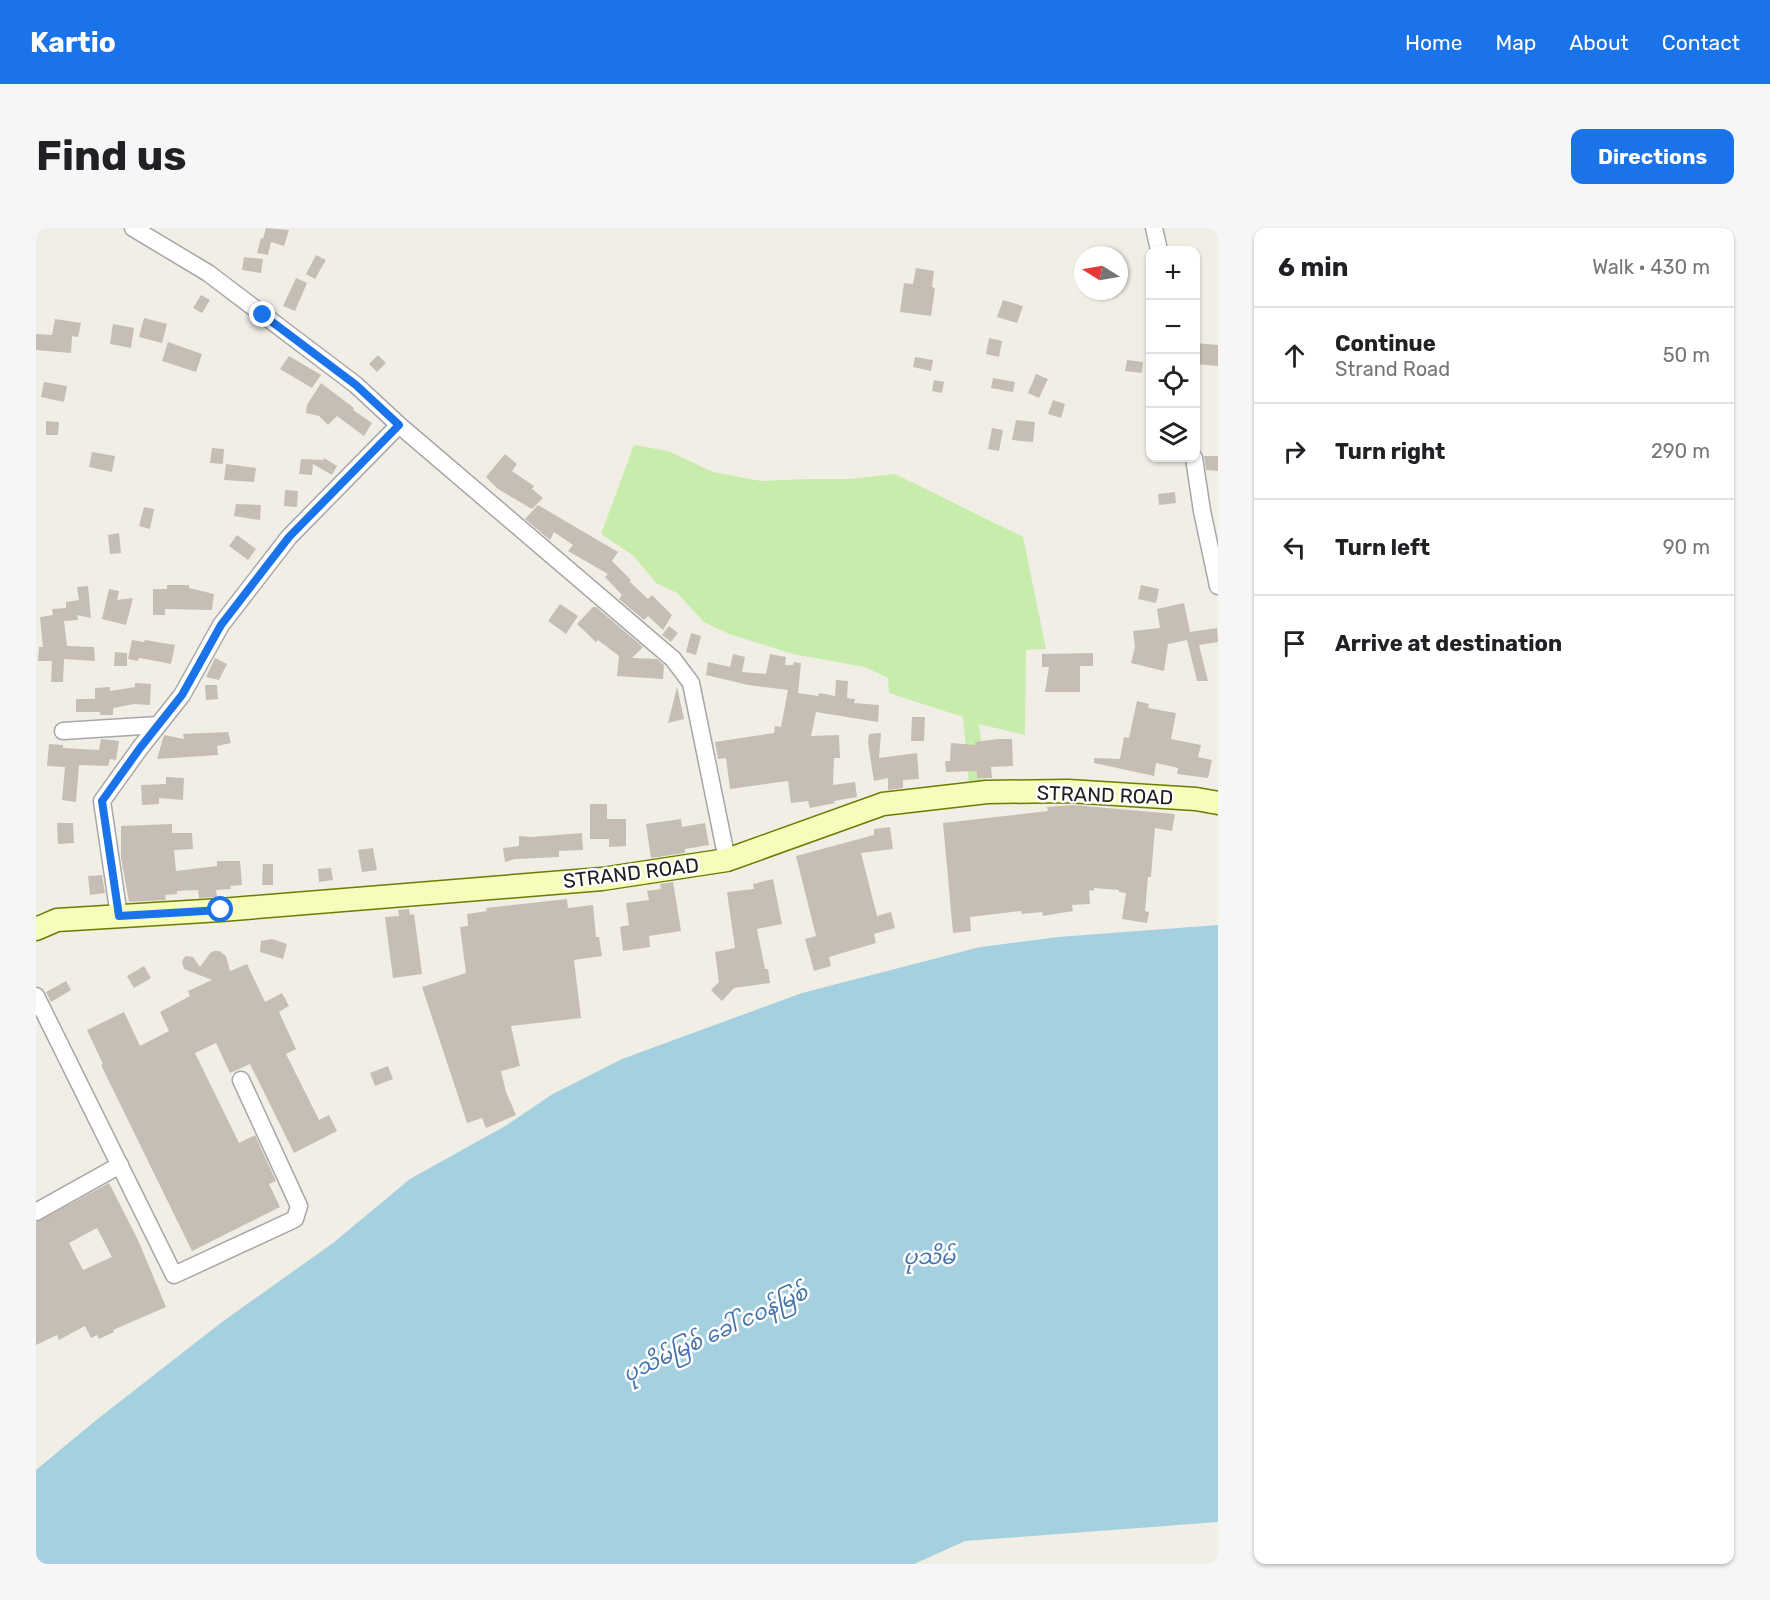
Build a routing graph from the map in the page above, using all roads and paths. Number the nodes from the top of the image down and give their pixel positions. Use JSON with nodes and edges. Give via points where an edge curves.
{"nodes":[{"id":1,"x":133,"y":228,"type":"edge"},
{"id":2,"x":1154,"y":228,"type":"edge"},
{"id":3,"x":1158,"y":246,"type":"edge"},
{"id":4,"x":399,"y":425,"type":"junction"},
{"id":5,"x":1195,"y":462,"type":"edge"},
{"id":6,"x":1218,"y":586,"type":"edge"},
{"id":7,"x":158,"y":725,"type":"junction"},
{"id":8,"x":63,"y":731,"type":"dead end"},
{"id":9,"x":1218,"y":803,"type":"edge"},
{"id":10,"x":727,"y":860,"type":"junction"},
{"id":11,"x":119,"y":916,"type":"junction"},
{"id":12,"x":36,"y":929,"type":"edge"},
{"id":13,"x":36,"y":996,"type":"edge"},
{"id":14,"x":241,"y":1080,"type":"dead end"},
{"id":15,"x":120,"y":1165,"type":"junction"},
{"id":16,"x":36,"y":1212,"type":"edge"}],
"edges":[{"from":1,"to":4,"type":"street","via":[[208,273],[356,385]]},
{"from":2,"to":3,"type":"street"},
{"from":4,"to":7,"type":"street","via":[[289,537],[221,625],[182,695]]},
{"from":4,"to":10,"type":"street","via":[[664,651],[685,675],[691,683]]},
{"from":5,"to":6,"type":"street"},
{"from":7,"to":8,"type":"street"},
{"from":7,"to":11,"type":"street","via":[[102,801]]},
{"from":9,"to":10,"type":"main road","name":"STRAND ROAD","via":[[1068,791],[987,792],[883,804]]},
{"from":10,"to":11,"type":"main road","name":"STRAND ROAD","via":[[602,879]]},
{"from":11,"to":12,"type":"main road","name":"STRAND ROAD","via":[[57,920]]},
{"from":13,"to":15,"type":"street"},
{"from":14,"to":15,"type":"street","via":[[299,1206],[295,1219],[174,1275]]},
{"from":15,"to":16,"type":"street"}]}
